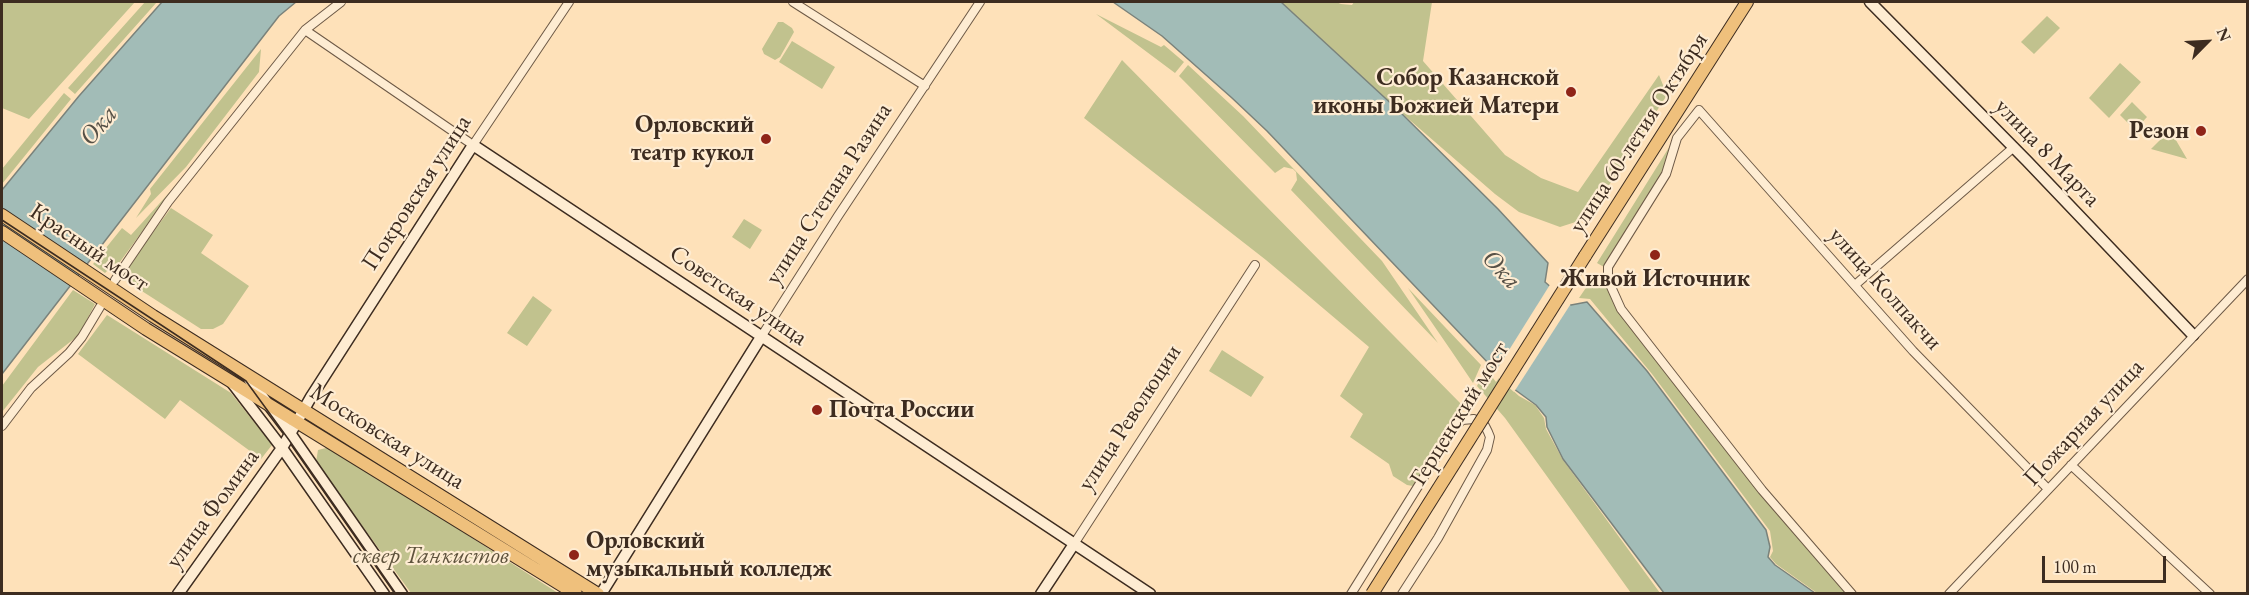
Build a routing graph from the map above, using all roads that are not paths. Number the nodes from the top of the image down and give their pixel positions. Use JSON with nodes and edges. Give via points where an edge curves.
{"nodes":[{"id":1,"x":341,"y":2,"type":"edge"},
{"id":2,"x":569,"y":2,"type":"edge"},
{"id":3,"x":793,"y":2,"type":"edge"},
{"id":4,"x":980,"y":2,"type":"edge"},
{"id":5,"x":1747,"y":2,"type":"edge"},
{"id":6,"x":1870,"y":2,"type":"edge"},
{"id":7,"x":305,"y":30,"type":"junction"},
{"id":8,"x":925,"y":86,"type":"junction"},
{"id":9,"x":473,"y":144,"type":"junction"},
{"id":10,"x":2014,"y":147,"type":"junction"},
{"id":11,"x":2,"y":215,"type":"edge"},
{"id":12,"x":2,"y":232,"type":"edge"},
{"id":13,"x":1585,"y":256,"type":"joint"},
{"id":14,"x":1255,"y":265,"type":"dead end"},
{"id":15,"x":2247,"y":279,"type":"edge"},
{"id":16,"x":115,"y":280,"type":"dead end"},
{"id":17,"x":1855,"y":285,"type":"junction"},
{"id":18,"x":100,"y":307,"type":"dead end"},
{"id":19,"x":153,"y":316,"type":"joint"},
{"id":20,"x":146,"y":328,"type":"joint"},
{"id":21,"x":2193,"y":335,"type":"junction"},
{"id":22,"x":761,"y":337,"type":"junction"},
{"id":23,"x":244,"y":372,"type":"junction"},
{"id":24,"x":232,"y":382,"type":"junction"},
{"id":25,"x":269,"y":404,"type":"junction"},
{"id":26,"x":304,"y":409,"type":"junction"},
{"id":27,"x":297,"y":421,"type":"junction"},
{"id":28,"x":2,"y":426,"type":"edge"},
{"id":29,"x":290,"y":433,"type":"junction"},
{"id":30,"x":282,"y":448,"type":"junction"},
{"id":31,"x":2071,"y":465,"type":"junction"},
{"id":32,"x":2049,"y":489,"type":"junction"},
{"id":33,"x":1074,"y":544,"type":"junction"},
{"id":34,"x":178,"y":594,"type":"edge"},
{"id":35,"x":384,"y":594,"type":"edge"},
{"id":36,"x":402,"y":594,"type":"edge"},
{"id":37,"x":576,"y":594,"type":"edge"},
{"id":38,"x":600,"y":594,"type":"edge"},
{"id":39,"x":1041,"y":594,"type":"edge"},
{"id":40,"x":1150,"y":594,"type":"edge"},
{"id":41,"x":1352,"y":594,"type":"edge"},
{"id":42,"x":1372,"y":594,"type":"edge"},
{"id":43,"x":1402,"y":594,"type":"edge"},
{"id":44,"x":1852,"y":594,"type":"edge"},
{"id":45,"x":1949,"y":594,"type":"edge"},
{"id":46,"x":2210,"y":594,"type":"edge"}],
"edges":[{"from":1,"to":7,"type":"street"},
{"from":2,"to":9,"type":"street","name":"Покровская улица"},
{"from":3,"to":8,"type":"street"},
{"from":4,"to":8,"type":"street","name":"улица Степана Разина"},
{"from":5,"to":13,"type":"main road","name":"улица 60-летия Октября"},
{"from":6,"to":10,"type":"street","name":"улица 8 Марта"},
{"from":7,"to":9,"type":"street","name":"Советская улица"},
{"from":7,"to":16,"type":"street","via":[[168,202]]},
{"from":8,"to":22,"type":"street","name":"улица Степана Разина"},
{"from":9,"to":22,"type":"street","name":"Советская улица"},
{"from":9,"to":26,"type":"street","name":"Покровская улица"},
{"from":10,"to":17,"type":"street"},
{"from":10,"to":21,"type":"street","name":"улица 8 Марта"},
{"from":11,"to":19,"type":"main road","name":"Красный мост"},
{"from":12,"to":20,"type":"main road","name":"Красный мост"},
{"from":13,"to":42,"type":"main road","name":"Герценский мост","bridge":true},
{"from":14,"to":33,"type":"street","name":"улица Революции"},
{"from":15,"to":21,"type":"street","name":"Пожарная улица"},
{"from":17,"to":32,"type":"street","name":"улица Колпакчи","via":[[1913,351]]},
{"from":17,"to":44,"type":"street","name":"улица Колпакчи","via":[[1699,110],[1677,138],[1666,174],[1608,267],[1608,280],[1621,309],[1762,490]]},
{"from":18,"to":28,"type":"street","via":[[69,353],[31,388]]},
{"from":19,"to":23,"type":"main road","name":"Московская улица"},
{"from":20,"to":24,"type":"main road","name":"Московская улица"},
{"from":21,"to":31,"type":"street","name":"Пожарная улица"},
{"from":22,"to":33,"type":"street","name":"Советская улица"},
{"from":22,"to":38,"type":"street","name":"улица Степана Разина"},
{"from":23,"to":25,"type":"street"},
{"from":23,"to":26,"type":"main road","name":"Московская улица"},
{"from":24,"to":25,"type":"main road","name":"Московская улица"},
{"from":24,"to":30,"type":"street"},
{"from":25,"to":27,"type":"main road","name":"Московская улица"},
{"from":25,"to":29,"type":"street"},
{"from":26,"to":27,"type":"street","name":"Покровская улица"},
{"from":26,"to":38,"type":"main road","name":"Московская улица"},
{"from":27,"to":29,"type":"street","name":"Покровская улица"},
{"from":27,"to":37,"type":"main road","name":"Московская улица"},
{"from":29,"to":30,"type":"street","name":"улица Фомина"},
{"from":29,"to":36,"type":"street"},
{"from":30,"to":34,"type":"street","name":"улица Фомина"},
{"from":30,"to":35,"type":"street"},
{"from":31,"to":32,"type":"street","name":"Пожарная улица"},
{"from":31,"to":46,"type":"street"},
{"from":32,"to":45,"type":"street","name":"Пожарная улица"},
{"from":33,"to":39,"type":"street","name":"улица Революции"},
{"from":33,"to":40,"type":"street","name":"Советская улица"},
{"from":41,"to":43,"type":"street","via":[[1455,427],[1462,420],[1474,419],[1488,432],[1487,450]]}]}
